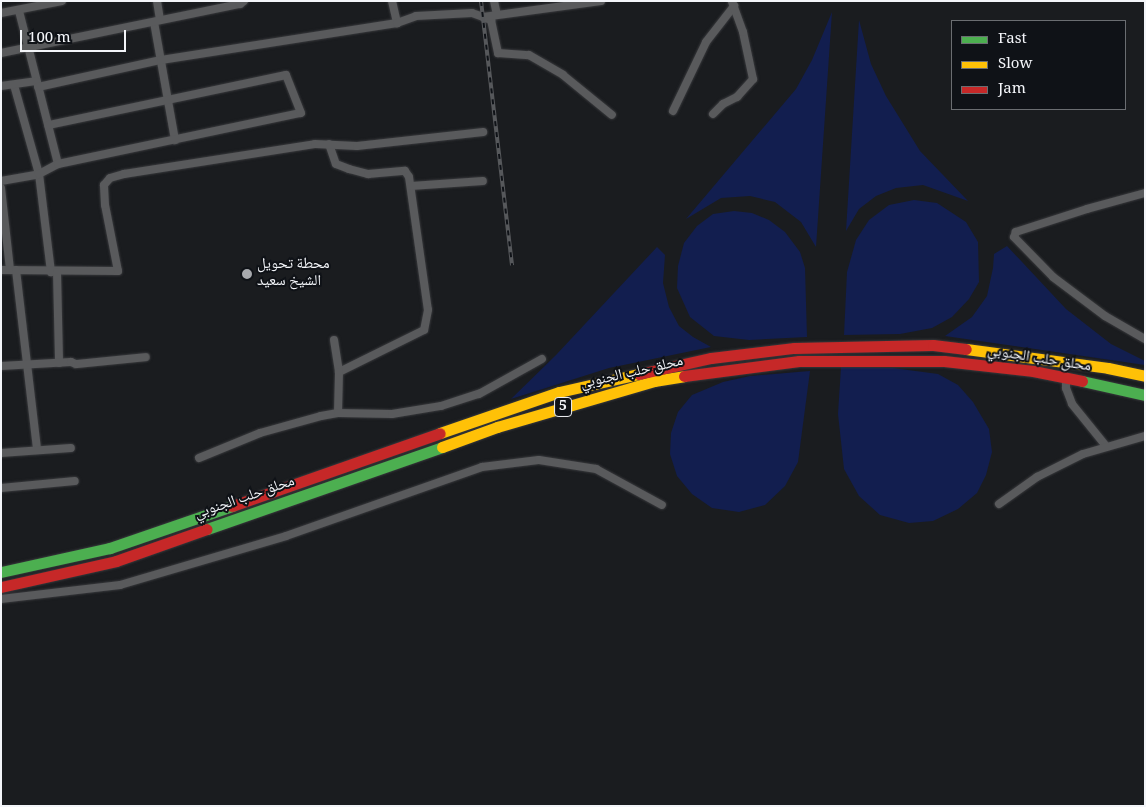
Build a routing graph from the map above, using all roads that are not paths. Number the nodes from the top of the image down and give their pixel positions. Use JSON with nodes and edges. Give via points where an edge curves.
{"nodes":[{"id":1,"x":62,"y":1,"type":"edge"},
{"id":2,"x":157,"y":1,"type":"edge"},
{"id":3,"x":244,"y":1,"type":"edge"},
{"id":4,"x":392,"y":1,"type":"edge"},
{"id":5,"x":494,"y":1,"type":"edge"},
{"id":6,"x":600,"y":1,"type":"edge"},
{"id":7,"x":733,"y":4,"type":"edge"},
{"id":8,"x":19,"y":11,"type":"junction"},
{"id":9,"x":1,"y":13,"type":"edge"},
{"id":10,"x":497,"y":15,"type":"junction"},
{"id":11,"x":483,"y":17,"type":"junction"},
{"id":12,"x":157,"y":21,"type":"junction"},
{"id":13,"x":397,"y":22,"type":"junction"},
{"id":14,"x":28,"y":47,"type":"junction"},
{"id":15,"x":1,"y":53,"type":"edge"},
{"id":16,"x":161,"y":60,"type":"junction"},
{"id":17,"x":37,"y":84,"type":"junction"},
{"id":18,"x":14,"y":85,"type":"junction"},
{"id":19,"x":1,"y":86,"type":"edge"},
{"id":20,"x":168,"y":101,"type":"junction"},
{"id":21,"x":673,"y":111,"type":"dead end"},
{"id":22,"x":713,"y":114,"type":"dead end"},
{"id":23,"x":612,"y":115,"type":"dead end"},
{"id":24,"x":48,"y":125,"type":"junction"},
{"id":25,"x":483,"y":132,"type":"dead end"},
{"id":26,"x":175,"y":140,"type":"junction"},
{"id":27,"x":329,"y":144,"type":"junction"},
{"id":28,"x":58,"y":164,"type":"junction"},
{"id":29,"x":39,"y":174,"type":"junction"},
{"id":30,"x":1,"y":181,"type":"edge"},
{"id":31,"x":483,"y":181,"type":"dead end"},
{"id":32,"x":411,"y":186,"type":"junction"},
{"id":33,"x":1,"y":188,"type":"edge"},
{"id":34,"x":1145,"y":194,"type":"edge"},
{"id":35,"x":1,"y":270,"type":"edge"},
{"id":36,"x":13,"y":270,"type":"junction"},
{"id":37,"x":54,"y":272,"type":"junction"},
{"id":38,"x":1145,"y":339,"type":"edge"},
{"id":39,"x":334,"y":340,"type":"dead end"},
{"id":40,"x":146,"y":357,"type":"dead end"},
{"id":41,"x":542,"y":359,"type":"dead end"},
{"id":42,"x":59,"y":363,"type":"junction"},
{"id":43,"x":27,"y":364,"type":"junction"},
{"id":44,"x":1,"y":366,"type":"edge"},
{"id":45,"x":339,"y":372,"type":"junction"},
{"id":46,"x":1145,"y":376,"type":"edge"},
{"id":47,"x":1066,"y":378,"type":"junction"},
{"id":48,"x":1145,"y":395,"type":"edge"},
{"id":49,"x":338,"y":413,"type":"junction"},
{"id":50,"x":1145,"y":436,"type":"edge"},
{"id":51,"x":1106,"y":446,"type":"junction"},
{"id":52,"x":71,"y":448,"type":"dead end"},
{"id":53,"x":37,"y":450,"type":"junction"},
{"id":54,"x":1,"y":453,"type":"edge"},
{"id":55,"x":200,"y":458,"type":"dead end"},
{"id":56,"x":74,"y":482,"type":"dead end"},
{"id":57,"x":1,"y":488,"type":"edge"},
{"id":58,"x":999,"y":504,"type":"dead end"},
{"id":59,"x":662,"y":505,"type":"dead end"},
{"id":60,"x":1,"y":572,"type":"edge"},
{"id":61,"x":1,"y":588,"type":"edge"},
{"id":62,"x":1,"y":599,"type":"edge"}],
"edges":[{"from":1,"to":8,"type":"street"},
{"from":2,"to":12,"type":"street"},
{"from":3,"to":12,"type":"street"},
{"from":4,"to":13,"type":"street"},
{"from":5,"to":10,"type":"street"},
{"from":6,"to":10,"type":"street"},
{"from":7,"to":21,"type":"street","via":[[706,42]]},
{"from":7,"to":22,"type":"street","via":[[753,79],[737,97]]},
{"from":8,"to":9,"type":"street"},
{"from":8,"to":14,"type":"street"},
{"from":10,"to":11,"type":"street"},
{"from":11,"to":13,"type":"street","via":[[472,13],[416,16]]},
{"from":11,"to":23,"type":"street","via":[[491,20],[498,53],[529,55],[563,75]]},
{"from":12,"to":14,"type":"street"},
{"from":12,"to":16,"type":"street"},
{"from":13,"to":16,"type":"street"},
{"from":14,"to":15,"type":"street"},
{"from":14,"to":17,"type":"street"},
{"from":16,"to":17,"type":"street"},
{"from":16,"to":20,"type":"street"},
{"from":17,"to":18,"type":"street"},
{"from":17,"to":24,"type":"street"},
{"from":18,"to":19,"type":"street"},
{"from":18,"to":29,"type":"street"},
{"from":20,"to":24,"type":"street"},
{"from":20,"to":26,"type":"street"},
{"from":20,"to":26,"type":"street","via":[[286,75],[301,113]]},
{"from":24,"to":28,"type":"street"},
{"from":25,"to":27,"type":"street","via":[[357,146]]},
{"from":26,"to":28,"type":"street"},
{"from":27,"to":32,"type":"street","via":[[336,164],[368,174],[405,171]]},
{"from":27,"to":37,"type":"street","via":[[110,178],[104,185],[104,206],[118,271]]},
{"from":28,"to":29,"type":"street"},
{"from":29,"to":30,"type":"street"},
{"from":29,"to":37,"type":"street"},
{"from":31,"to":32,"type":"street"},
{"from":32,"to":45,"type":"street","via":[[426,286],[428,310],[424,330]]},
{"from":33,"to":36,"type":"street"},
{"from":34,"to":38,"type":"street","via":[[1016,232],[1014,237],[1053,277],[1106,316]]},
{"from":35,"to":36,"type":"street"},
{"from":36,"to":37,"type":"street"},
{"from":36,"to":43,"type":"street"},
{"from":37,"to":42,"type":"street"},
{"from":39,"to":45,"type":"street"},
{"from":40,"to":42,"type":"street"},
{"from":41,"to":49,"type":"street","via":[[479,394],[441,406],[392,414]]},
{"from":42,"to":43,"type":"street"},
{"from":43,"to":44,"type":"street"},
{"from":43,"to":53,"type":"street"},
{"from":45,"to":49,"type":"street"},
{"from":46,"to":60,"type":"highway","name":"محلق حلب الجنوبي","number":"5","via":[[1108,368],[932,345],[794,348],[711,358],[559,392],[110,548]]},
{"from":47,"to":48,"type":"highway","name":"محلق حلب الجنوبي","number":"5"},
{"from":47,"to":51,"type":"street","via":[[1072,404]]},
{"from":47,"to":61,"type":"highway","name":"محلق حلب الجنوبي","number":"5","via":[[1034,371],[944,361],[864,360],[799,361],[654,381],[497,426],[116,561]]},
{"from":49,"to":55,"type":"street","via":[[260,433]]},
{"from":50,"to":51,"type":"street"},
{"from":51,"to":58,"type":"street","via":[[1037,477]]},
{"from":52,"to":53,"type":"street"},
{"from":53,"to":54,"type":"street"},
{"from":56,"to":57,"type":"street"},
{"from":59,"to":62,"type":"street","via":[[596,469],[539,460],[482,467],[286,536],[120,584]]}]}
